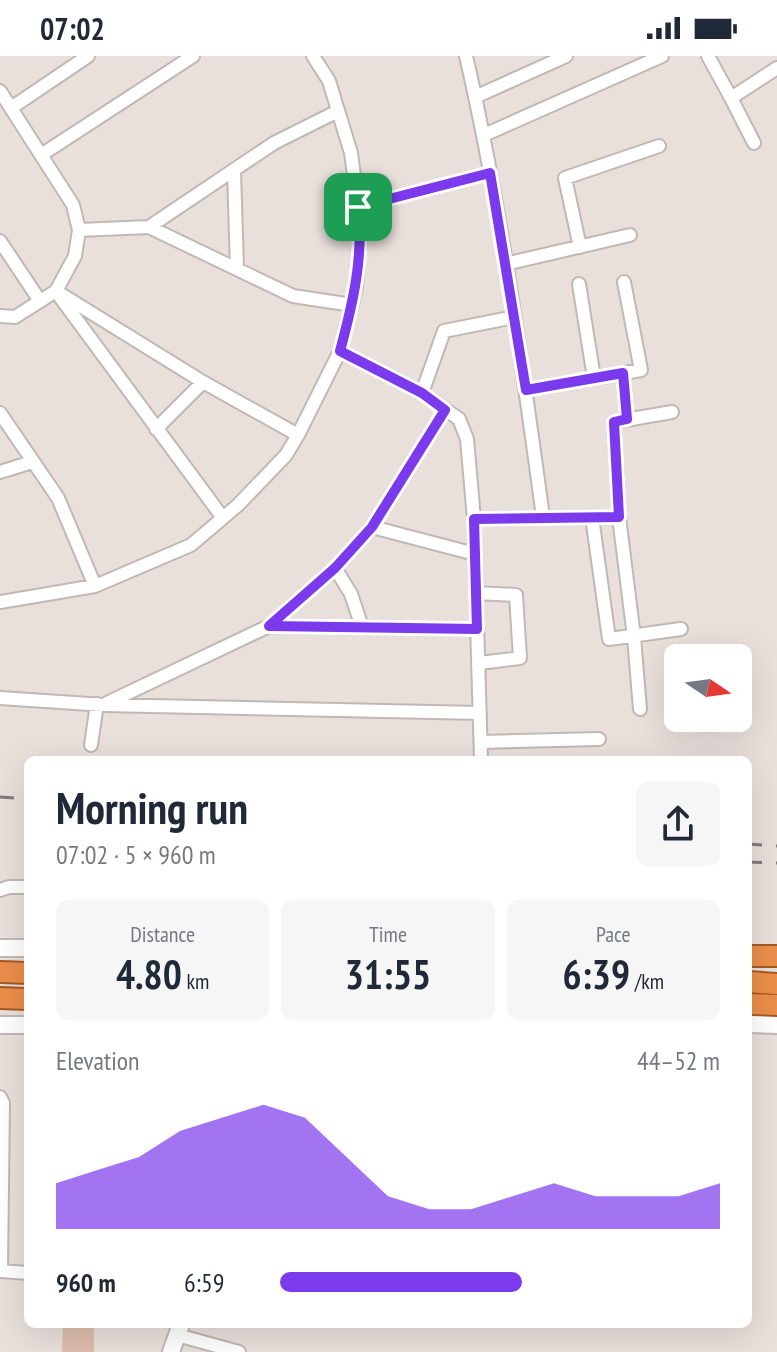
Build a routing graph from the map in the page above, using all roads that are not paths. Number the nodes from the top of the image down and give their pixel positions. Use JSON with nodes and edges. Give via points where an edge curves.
{"nodes":[{"id":1,"x":88,"y":56,"type":"edge"},
{"id":2,"x":193,"y":56,"type":"edge"},
{"id":3,"x":313,"y":56,"type":"edge"},
{"id":4,"x":466,"y":56,"type":"edge"},
{"id":5,"x":566,"y":56,"type":"edge"},
{"id":6,"x":708,"y":56,"type":"edge"},
{"id":7,"x":653,"y":58,"type":"edge"},
{"id":8,"x":777,"y":68,"type":"edge"},
{"id":9,"x":0,"y":91,"type":"edge"},
{"id":10,"x":475,"y":97,"type":"junction"},
{"id":11,"x":731,"y":98,"type":"junction"},
{"id":12,"x":11,"y":108,"type":"junction"},
{"id":13,"x":338,"y":111,"type":"junction"},
{"id":14,"x":484,"y":135,"type":"junction"},
{"id":15,"x":754,"y":143,"type":"dead end"},
{"id":16,"x":659,"y":146,"type":"dead end"},
{"id":17,"x":41,"y":155,"type":"junction"},
{"id":18,"x":234,"y":170,"type":"junction"},
{"id":19,"x":490,"y":173,"type":"junction"},
{"id":20,"x":358,"y":207,"type":"junction"},
{"id":21,"x":149,"y":227,"type":"junction"},
{"id":22,"x":79,"y":230,"type":"junction"},
{"id":23,"x":630,"y":235,"type":"dead end"},
{"id":24,"x":0,"y":241,"type":"edge"},
{"id":25,"x":580,"y":247,"type":"junction"},
{"id":26,"x":505,"y":264,"type":"junction"},
{"id":27,"x":237,"y":269,"type":"junction"},
{"id":28,"x":624,"y":282,"type":"dead end"},
{"id":29,"x":579,"y":284,"type":"dead end"},
{"id":30,"x":56,"y":291,"type":"junction"},
{"id":31,"x":40,"y":301,"type":"junction"},
{"id":32,"x":352,"y":305,"type":"junction"},
{"id":33,"x":0,"y":316,"type":"edge"},
{"id":34,"x":514,"y":317,"type":"junction"},
{"id":35,"x":340,"y":351,"type":"junction"},
{"id":36,"x":623,"y":373,"type":"junction"},
{"id":37,"x":594,"y":378,"type":"junction"},
{"id":38,"x":203,"y":382,"type":"junction"},
{"id":39,"x":526,"y":390,"type":"junction"},
{"id":40,"x":422,"y":393,"type":"junction"},
{"id":41,"x":445,"y":410,"type":"junction"},
{"id":42,"x":672,"y":412,"type":"dead end"},
{"id":43,"x":0,"y":413,"type":"edge"},
{"id":44,"x":627,"y":419,"type":"junction"},
{"id":45,"x":156,"y":429,"type":"junction"},
{"id":46,"x":298,"y":435,"type":"junction"},
{"id":47,"x":32,"y":462,"type":"junction"},
{"id":48,"x":0,"y":472,"type":"edge"},
{"id":49,"x":543,"y":517,"type":"junction"},
{"id":50,"x":592,"y":517,"type":"junction"},
{"id":51,"x":619,"y":517,"type":"junction"},
{"id":52,"x":223,"y":518,"type":"junction"},
{"id":53,"x":474,"y":519,"type":"junction"},
{"id":54,"x":372,"y":527,"type":"junction"},
{"id":55,"x":475,"y":554,"type":"junction"},
{"id":56,"x":335,"y":568,"type":"junction"},
{"id":57,"x":95,"y":586,"type":"junction"},
{"id":58,"x":476,"y":593,"type":"junction"},
{"id":59,"x":0,"y":602,"type":"edge"},
{"id":60,"x":269,"y":626,"type":"junction"},
{"id":61,"x":362,"y":627,"type":"junction"},
{"id":62,"x":477,"y":629,"type":"junction"},
{"id":63,"x":681,"y":629,"type":"dead end"},
{"id":64,"x":634,"y":637,"type":"junction"},
{"id":65,"x":480,"y":663,"type":"junction"},
{"id":66,"x":0,"y":698,"type":"edge"},
{"id":67,"x":101,"y":704,"type":"junction"},
{"id":68,"x":640,"y":709,"type":"dead end"},
{"id":69,"x":480,"y":713,"type":"junction"},
{"id":70,"x":599,"y":739,"type":"dead end"},
{"id":71,"x":481,"y":742,"type":"junction"},
{"id":72,"x":91,"y":745,"type":"dead end"},
{"id":73,"x":481,"y":756,"type":"edge"},
{"id":74,"x":24,"y":887,"type":"edge"},
{"id":75,"x":0,"y":890,"type":"edge"},
{"id":76,"x":0,"y":948,"type":"edge"},
{"id":77,"x":24,"y":948,"type":"edge"},
{"id":78,"x":0,"y":972,"type":"edge"},
{"id":79,"x":24,"y":973,"type":"edge"},
{"id":80,"x":752,"y":982,"type":"edge"},
{"id":81,"x":776,"y":984,"type":"edge"},
{"id":82,"x":0,"y":998,"type":"edge"},
{"id":83,"x":24,"y":999,"type":"edge"},
{"id":84,"x":752,"y":1006,"type":"edge"},
{"id":85,"x":776,"y":1015,"type":"edge"},
{"id":86,"x":752,"y":1023,"type":"edge"},
{"id":87,"x":0,"y":1025,"type":"edge"},
{"id":88,"x":24,"y":1025,"type":"edge"},
{"id":89,"x":0,"y":1097,"type":"edge"},
{"id":90,"x":0,"y":1271,"type":"edge"},
{"id":91,"x":24,"y":1273,"type":"edge"},
{"id":92,"x":179,"y":1330,"type":"edge"},
{"id":93,"x":171,"y":1352,"type":"edge"},
{"id":94,"x":239,"y":1352,"type":"edge"}],
"edges":[{"from":1,"to":12,"type":"street"},
{"from":2,"to":17,"type":"street"},
{"from":3,"to":13,"type":"street","via":[[329,81]]},
{"from":4,"to":10,"type":"street"},
{"from":5,"to":10,"type":"street"},
{"from":6,"to":11,"type":"street"},
{"from":7,"to":14,"type":"street"},
{"from":8,"to":11,"type":"street"},
{"from":9,"to":12,"type":"street"},
{"from":10,"to":14,"type":"street"},
{"from":11,"to":15,"type":"street"},
{"from":12,"to":17,"type":"street"},
{"from":13,"to":18,"type":"street"},
{"from":13,"to":20,"type":"street","via":[[351,153]]},
{"from":14,"to":19,"type":"street"},
{"from":16,"to":25,"type":"street","via":[[565,178]]},
{"from":17,"to":22,"type":"street","via":[[73,205]]},
{"from":18,"to":21,"type":"street"},
{"from":18,"to":27,"type":"street"},
{"from":19,"to":20,"type":"street"},
{"from":19,"to":26,"type":"street"},
{"from":20,"to":32,"type":"street","via":[[361,229]]},
{"from":21,"to":22,"type":"street"},
{"from":21,"to":27,"type":"street"},
{"from":22,"to":30,"type":"street","via":[[75,256]]},
{"from":23,"to":25,"type":"street"},
{"from":24,"to":31,"type":"street"},
{"from":25,"to":26,"type":"street"},
{"from":26,"to":34,"type":"street"},
{"from":27,"to":32,"type":"street","via":[[293,296]]},
{"from":28,"to":36,"type":"street","via":[[641,370]]},
{"from":29,"to":37,"type":"street"},
{"from":30,"to":31,"type":"street"},
{"from":30,"to":38,"type":"street"},
{"from":30,"to":45,"type":"street"},
{"from":31,"to":33,"type":"street","via":[[15,317]]},
{"from":32,"to":35,"type":"street"},
{"from":34,"to":39,"type":"street"},
{"from":34,"to":40,"type":"street","via":[[444,331]]},
{"from":35,"to":40,"type":"street"},
{"from":35,"to":46,"type":"street"},
{"from":36,"to":37,"type":"street"},
{"from":36,"to":44,"type":"street"},
{"from":37,"to":39,"type":"street"},
{"from":38,"to":45,"type":"street"},
{"from":38,"to":46,"type":"street"},
{"from":39,"to":49,"type":"street"},
{"from":40,"to":41,"type":"street"},
{"from":41,"to":53,"type":"street","via":[[459,419],[467,439]]},
{"from":41,"to":54,"type":"street"},
{"from":42,"to":44,"type":"street"},
{"from":43,"to":47,"type":"street"},
{"from":44,"to":51,"type":"street","via":[[614,422]]},
{"from":45,"to":52,"type":"street"},
{"from":46,"to":52,"type":"street","via":[[286,455]]},
{"from":47,"to":48,"type":"street"},
{"from":47,"to":57,"type":"street","via":[[58,498]]},
{"from":49,"to":50,"type":"street"},
{"from":49,"to":53,"type":"street"},
{"from":50,"to":51,"type":"street"},
{"from":50,"to":64,"type":"street","via":[[609,639]]},
{"from":51,"to":64,"type":"street"},
{"from":52,"to":57,"type":"street","via":[[191,545]]},
{"from":53,"to":55,"type":"street"},
{"from":54,"to":55,"type":"street"},
{"from":54,"to":56,"type":"street"},
{"from":55,"to":58,"type":"street"},
{"from":56,"to":60,"type":"street"},
{"from":56,"to":61,"type":"street"},
{"from":57,"to":59,"type":"street"},
{"from":58,"to":62,"type":"street"},
{"from":58,"to":65,"type":"street","via":[[516,595],[520,658]]},
{"from":60,"to":61,"type":"street"},
{"from":60,"to":67,"type":"street"},
{"from":61,"to":62,"type":"street"},
{"from":62,"to":65,"type":"street"},
{"from":63,"to":64,"type":"street"},
{"from":64,"to":68,"type":"street"},
{"from":65,"to":69,"type":"street"},
{"from":66,"to":67,"type":"street"},
{"from":67,"to":69,"type":"street"},
{"from":67,"to":72,"type":"street"},
{"from":69,"to":71,"type":"street"},
{"from":70,"to":71,"type":"street"},
{"from":71,"to":73,"type":"street"},
{"from":74,"to":75,"type":"street"},
{"from":76,"to":77,"type":"street"},
{"from":78,"to":79,"type":"highway"},
{"from":80,"to":81,"type":"highway"},
{"from":82,"to":83,"type":"highway"},
{"from":84,"to":85,"type":"highway"},
{"from":85,"to":86,"type":"street"},
{"from":87,"to":88,"type":"street"},
{"from":89,"to":90,"type":"street"},
{"from":90,"to":91,"type":"street"},
{"from":92,"to":93,"type":"street"},
{"from":92,"to":94,"type":"street"}]}
